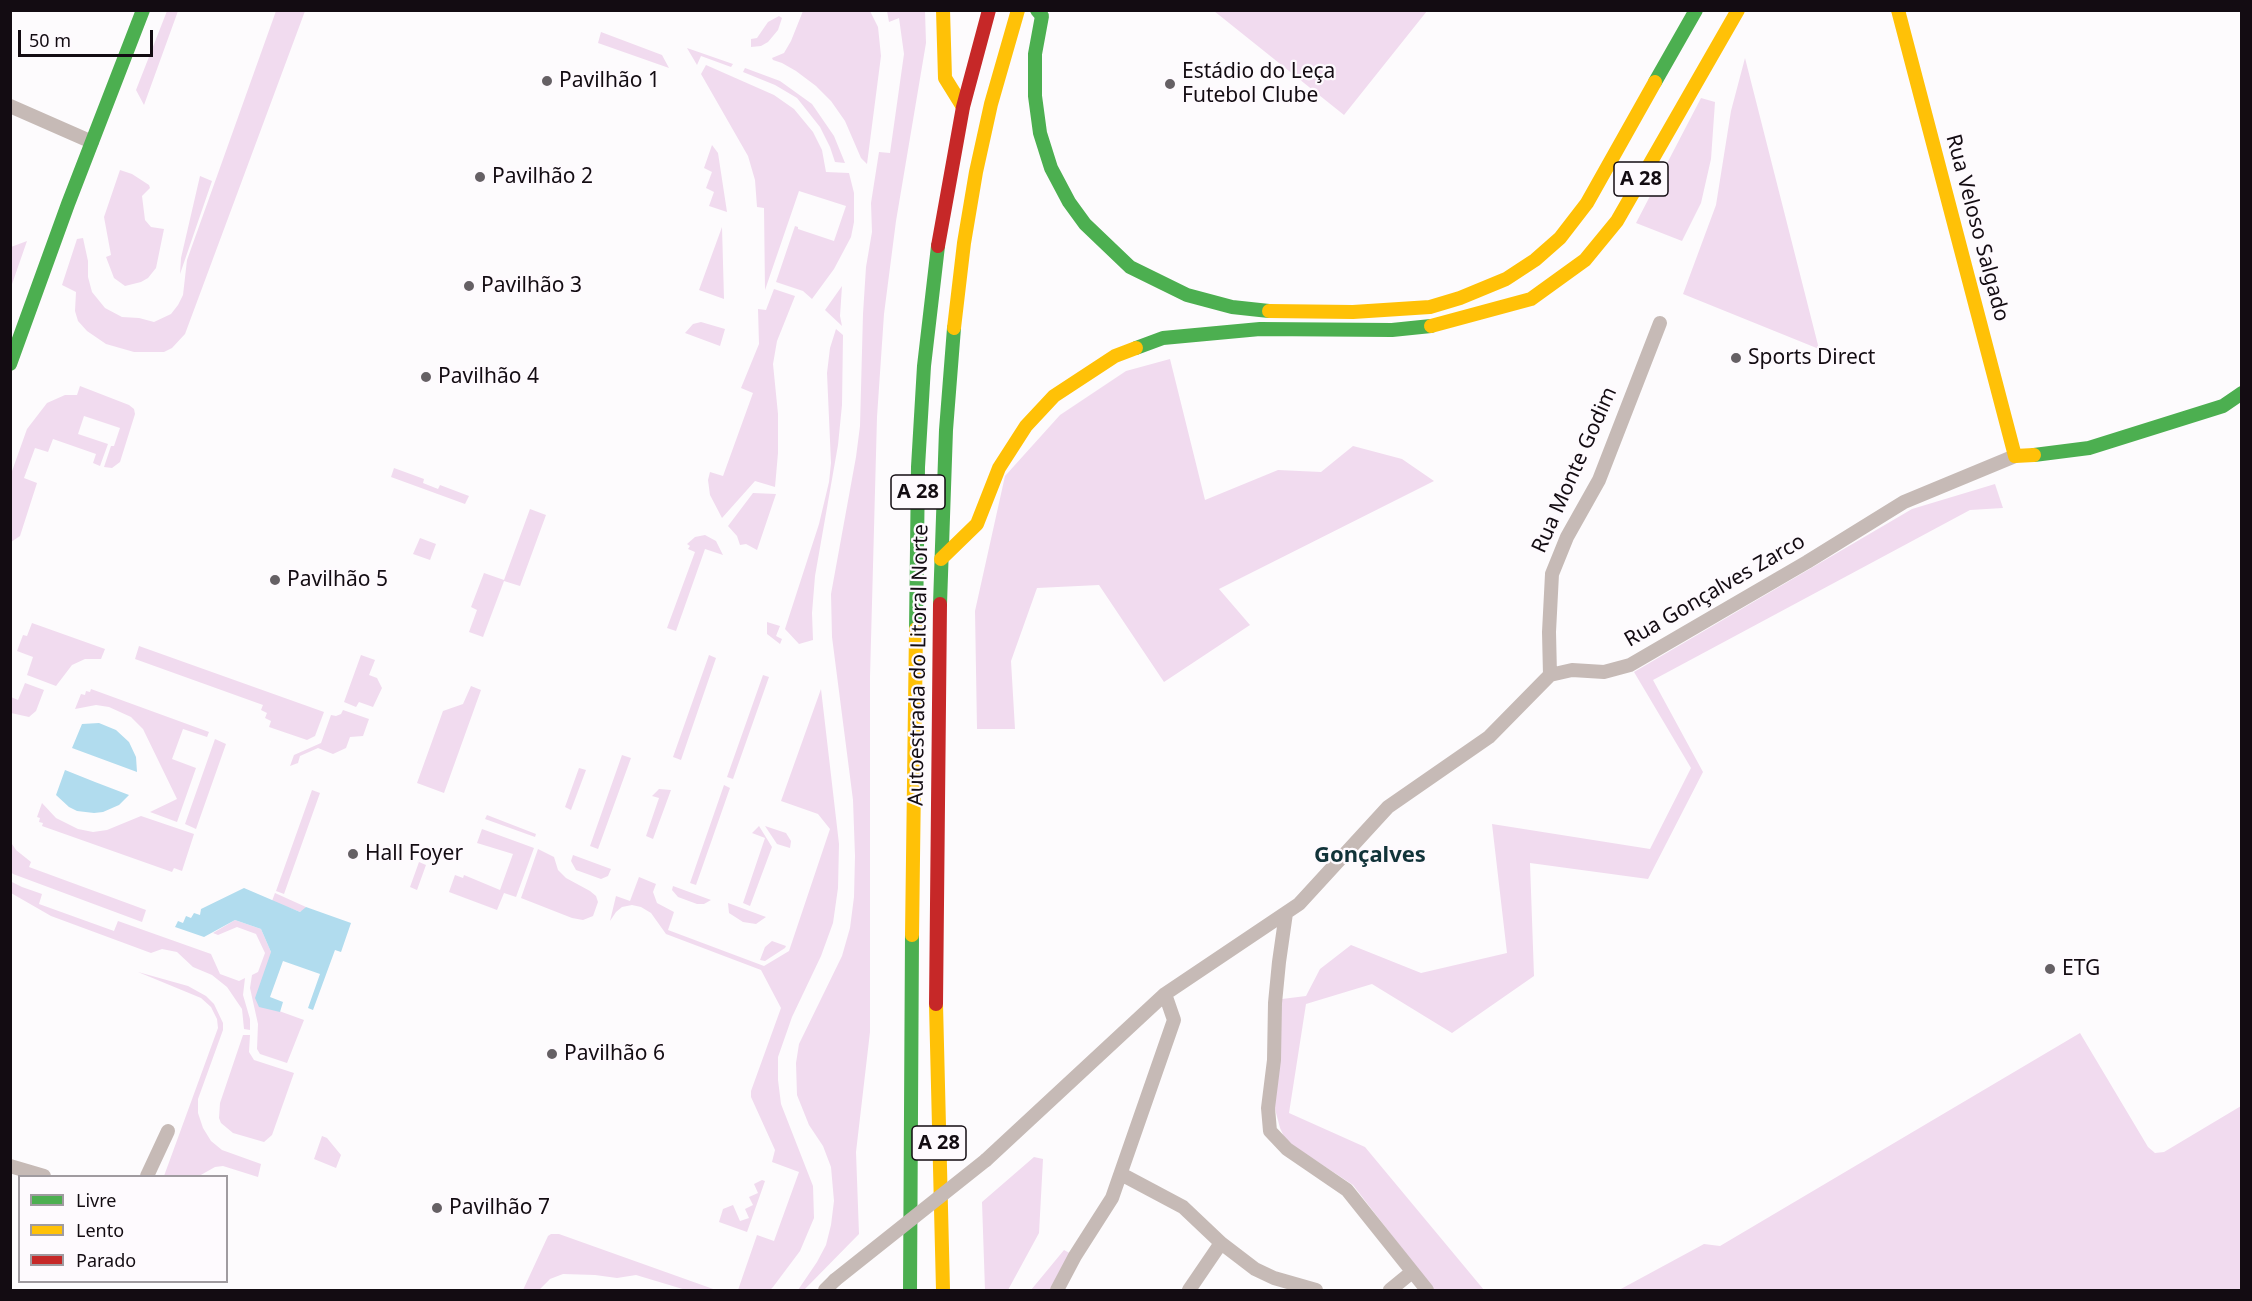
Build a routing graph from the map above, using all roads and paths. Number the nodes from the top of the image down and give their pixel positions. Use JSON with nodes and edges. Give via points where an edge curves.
{"nodes":[{"id":1,"x":143,"y":10,"type":"edge"},
{"id":2,"x":943,"y":10,"type":"edge"},
{"id":3,"x":989,"y":10,"type":"edge"},
{"id":4,"x":1018,"y":10,"type":"edge"},
{"id":5,"x":1036,"y":10,"type":"edge"},
{"id":6,"x":1696,"y":10,"type":"edge"},
{"id":7,"x":1738,"y":10,"type":"edge"},
{"id":8,"x":1898,"y":10,"type":"edge"},
{"id":9,"x":10,"y":106,"type":"edge"},
{"id":10,"x":963,"y":107,"type":"junction"},
{"id":11,"x":92,"y":142,"type":"junction"},
{"id":12,"x":1553,"y":262,"type":"dead end"},
{"id":13,"x":1535,"y":276,"type":"dead end"},
{"id":14,"x":1517,"y":290,"type":"dead end"},
{"id":15,"x":1503,"y":305,"type":"junction"},
{"id":16,"x":1660,"y":323,"type":"dead end"},
{"id":17,"x":10,"y":364,"type":"edge"},
{"id":18,"x":2241,"y":393,"type":"edge"},
{"id":19,"x":2015,"y":456,"type":"junction"},
{"id":20,"x":941,"y":559,"type":"junction"},
{"id":21,"x":1550,"y":675,"type":"junction"},
{"id":22,"x":1286,"y":913,"type":"junction"},
{"id":23,"x":1165,"y":994,"type":"junction"},
{"id":24,"x":168,"y":1131,"type":"dead end"},
{"id":25,"x":10,"y":1166,"type":"edge"},
{"id":26,"x":1121,"y":1174,"type":"junction"},
{"id":27,"x":41,"y":1175,"type":"edge"},
{"id":28,"x":147,"y":1175,"type":"edge"},
{"id":29,"x":1221,"y":1243,"type":"junction"},
{"id":30,"x":1412,"y":1272,"type":"junction"},
{"id":31,"x":825,"y":1290,"type":"edge"},
{"id":32,"x":910,"y":1290,"type":"edge"},
{"id":33,"x":943,"y":1290,"type":"edge"},
{"id":34,"x":1057,"y":1290,"type":"edge"},
{"id":35,"x":1189,"y":1290,"type":"edge"},
{"id":36,"x":1316,"y":1290,"type":"edge"},
{"id":37,"x":1390,"y":1290,"type":"edge"},
{"id":38,"x":1427,"y":1290,"type":"edge"}],
"edges":[{"from":1,"to":11,"type":"main road"},
{"from":2,"to":10,"type":"main road","via":[[945,78]]},
{"from":3,"to":10,"type":"main road","name":"Autoestrada do Litoral Norte","number":"A 28"},
{"from":4,"to":20,"type":"main road","name":"Autoestrada do Litoral Norte","number":"A 28","via":[[991,104],[964,243],[946,430]]},
{"from":5,"to":6,"type":"main road","via":[[1042,16],[1035,54],[1040,133],[1069,202],[1105,245],[1130,267],[1187,295],[1232,307],[1353,312],[1430,307],[1506,279],[1535,260],[1587,203]]},
{"from":7,"to":15,"type":"main road","number":"A 28","via":[[1617,221],[1585,260],[1531,299]]},
{"from":8,"to":19,"type":"main road","name":"Rua Veloso Salgado"},
{"from":9,"to":11,"type":"street"},
{"from":10,"to":32,"type":"main road","name":"Autoestrada do Litoral Norte","number":"A 28","via":[[936,256],[918,467]]},
{"from":11,"to":17,"type":"main road"},
{"from":12,"to":13,"type":"main road"},
{"from":14,"to":15,"type":"main road"},
{"from":15,"to":20,"type":"main road","via":[[1432,326],[1392,330],[1260,329],[1163,338],[1115,356],[1054,396],[1026,426],[999,468],[977,525]]},
{"from":16,"to":21,"type":"street","name":"Rua Monte Godim","via":[[1599,480],[1567,537],[1552,574]]},
{"from":18,"to":19,"type":"main road","name":"Rua Gonçalves Zarco","via":[[2223,406],[2089,448]]},
{"from":19,"to":21,"type":"street","name":"Rua Gonçalves Zarco","via":[[1904,502],[1630,665],[1604,672],[1572,670]]},
{"from":20,"to":33,"type":"main road","name":"Autoestrada do Litoral Norte","number":"A 28","via":[[936,996]]},
{"from":21,"to":22,"type":"street","via":[[1489,737],[1388,807],[1299,904]]},
{"from":22,"to":23,"type":"street"},
{"from":22,"to":30,"type":"street","via":[[1277,982],[1268,1108],[1270,1131],[1287,1149],[1347,1190]]},
{"from":23,"to":26,"type":"street","via":[[1174,1020]]},
{"from":23,"to":31,"type":"street","bridge":true,"via":[[987,1160]]},
{"from":24,"to":28,"type":"street"},
{"from":25,"to":27,"type":"street"},
{"from":26,"to":29,"type":"street","via":[[1183,1207]]},
{"from":26,"to":34,"type":"street","via":[[1112,1198]]},
{"from":29,"to":35,"type":"street"},
{"from":29,"to":36,"type":"street","via":[[1255,1269]]},
{"from":30,"to":37,"type":"street"},
{"from":30,"to":38,"type":"street"}]}
